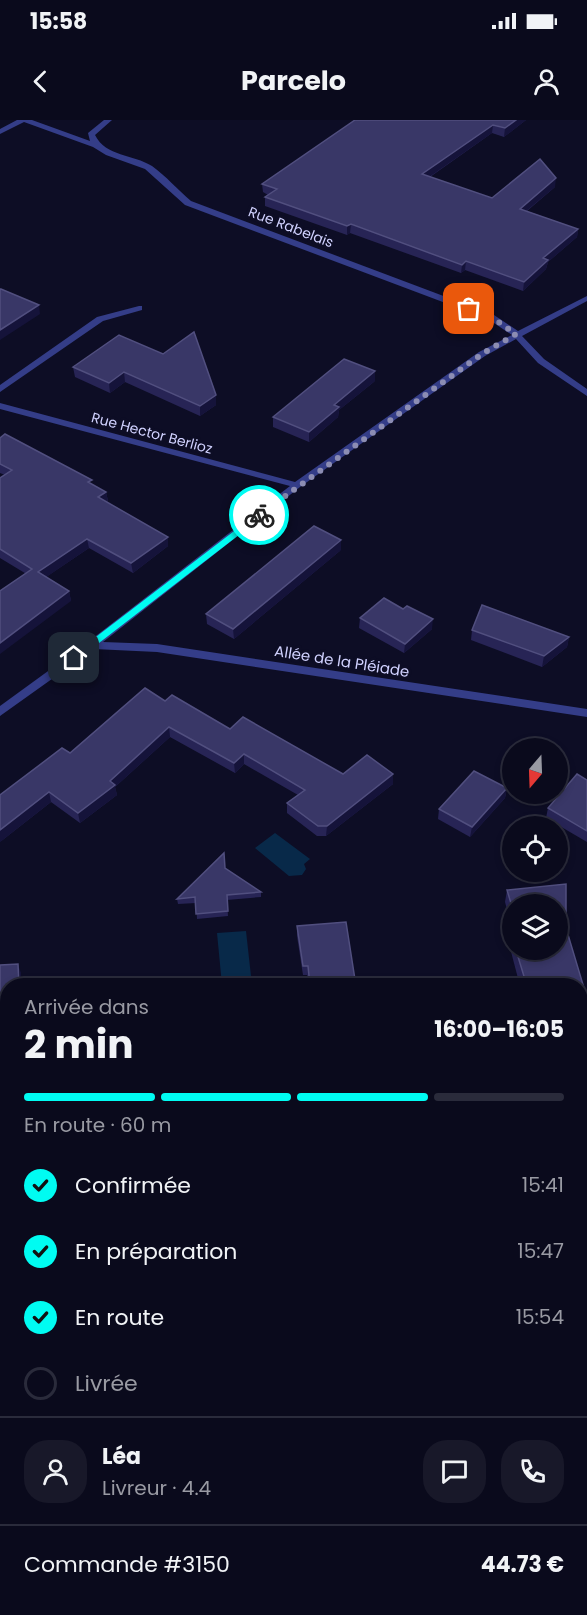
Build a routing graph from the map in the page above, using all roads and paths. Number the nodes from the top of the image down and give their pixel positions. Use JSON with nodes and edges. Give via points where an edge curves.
{"nodes":[{"id":1,"x":23,"y":120,"type":"edge"},
{"id":2,"x":108,"y":120,"type":"edge"},
{"id":3,"x":0,"y":132,"type":"edge"},
{"id":4,"x":96,"y":145,"type":"junction"},
{"id":5,"x":587,"y":298,"type":"edge"},
{"id":6,"x":139,"y":308,"type":"dead end"},
{"id":7,"x":516,"y":334,"type":"junction"},
{"id":8,"x":0,"y":389,"type":"edge"},
{"id":9,"x":587,"y":393,"type":"edge"},
{"id":10,"x":0,"y":406,"type":"edge"},
{"id":11,"x":297,"y":485,"type":"junction"},
{"id":12,"x":92,"y":645,"type":"junction"},
{"id":13,"x":0,"y":712,"type":"edge"},
{"id":14,"x":587,"y":713,"type":"edge"}],
"edges":[{"from":1,"to":3,"type":"street"},
{"from":1,"to":4,"type":"street","name":"Rue Rabelais"},
{"from":2,"to":4,"type":"street","via":[[91,135]]},
{"from":4,"to":7,"type":"street","name":"Rue Rabelais","via":[[148,167],[188,203],[491,317]]},
{"from":5,"to":7,"type":"street"},
{"from":6,"to":8,"type":"street","via":[[99,319]]},
{"from":7,"to":9,"type":"street","name":"Rue Rabelais","via":[[541,361]]},
{"from":7,"to":11,"type":"street"},
{"from":10,"to":11,"type":"street","name":"Rue Hector Berlioz"},
{"from":11,"to":12,"type":"street"},
{"from":12,"to":13,"type":"street"},
{"from":12,"to":14,"type":"street","name":"Allée de la Pléiade","via":[[157,648]]}]}
